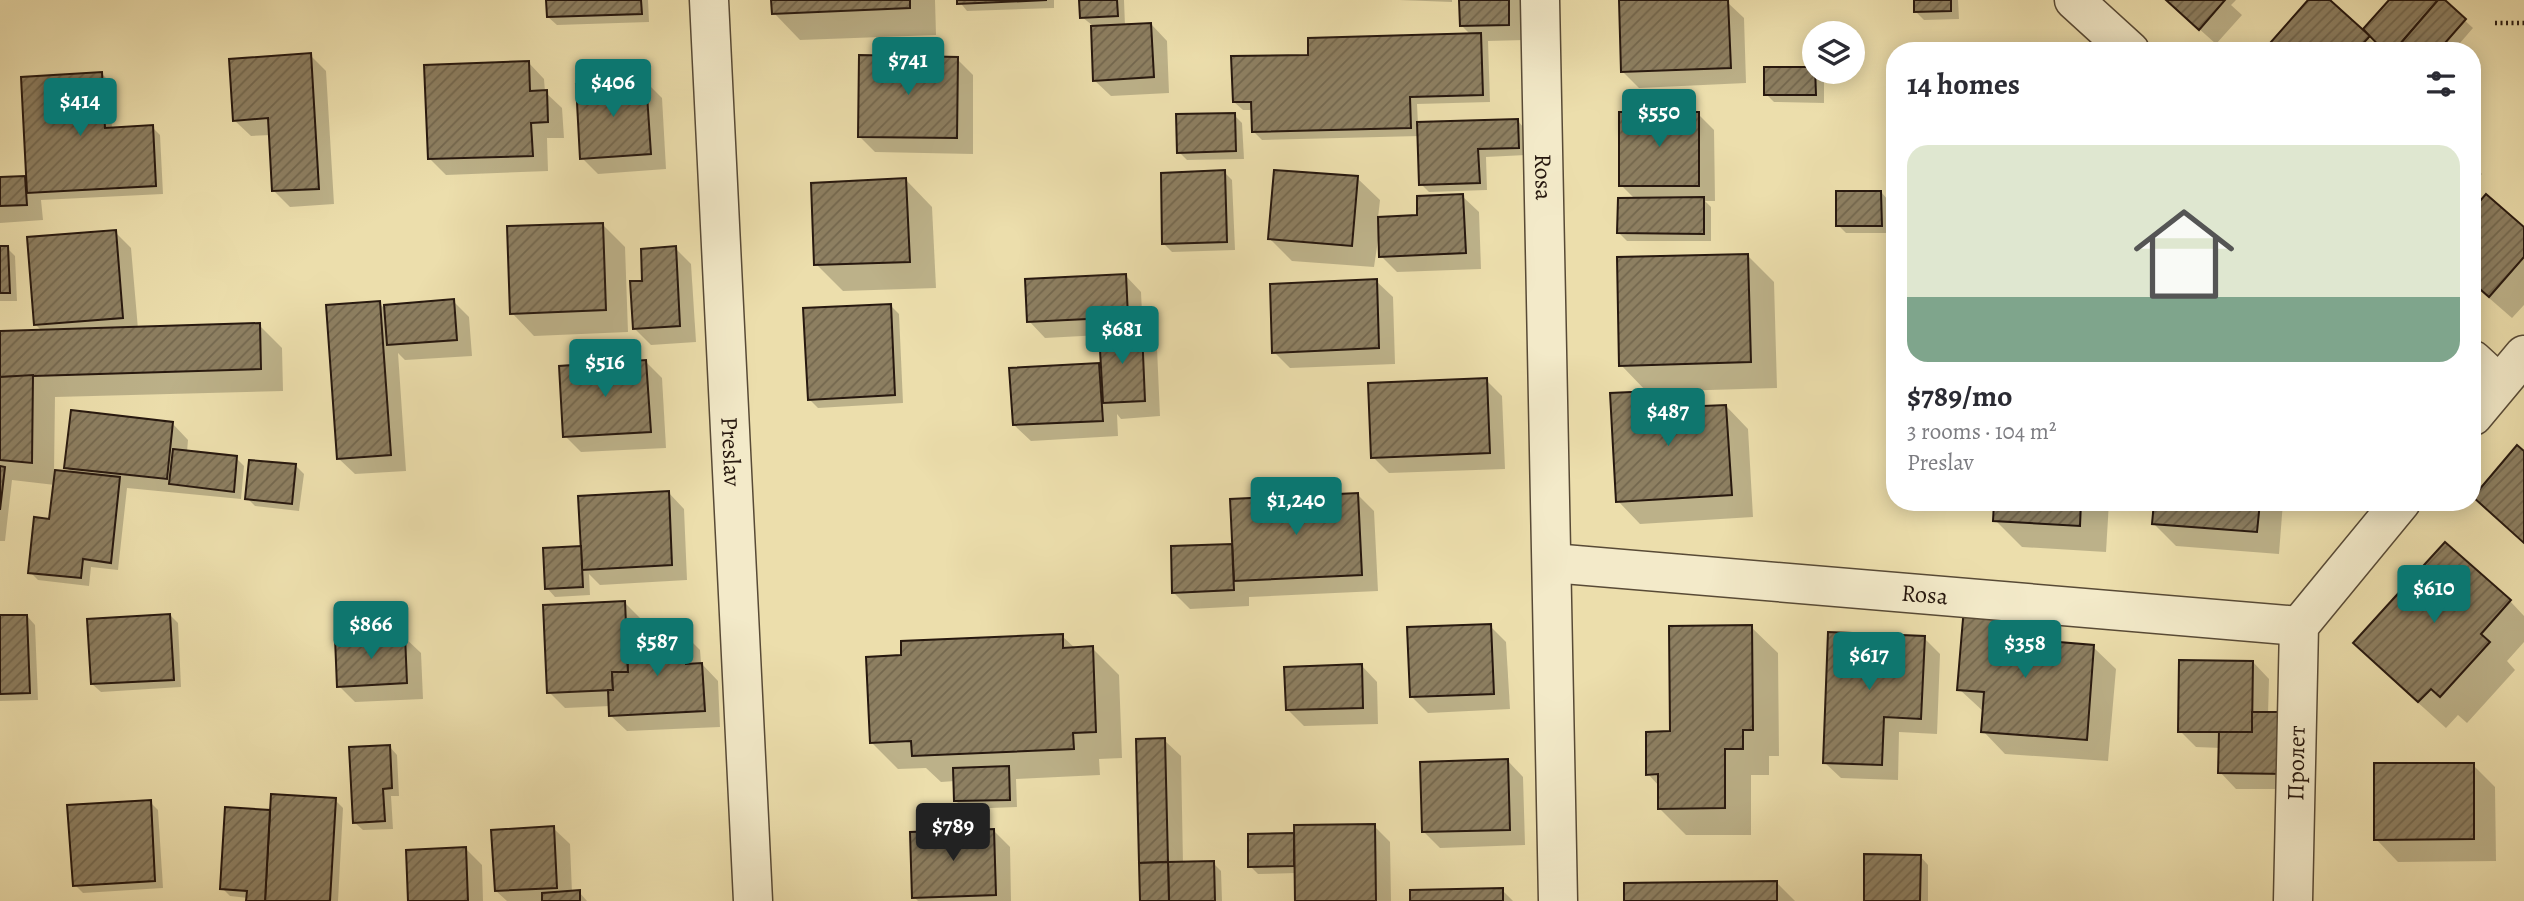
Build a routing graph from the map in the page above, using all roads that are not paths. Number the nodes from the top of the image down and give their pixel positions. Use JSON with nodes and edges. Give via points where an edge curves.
{"nodes":[{"id":1,"x":709,"y":0,"type":"edge"},
{"id":2,"x":1540,"y":0,"type":"edge"},
{"id":3,"x":2074,"y":0,"type":"edge"},
{"id":4,"x":2120,"y":42,"type":"edge"},
{"id":5,"x":2524,"y":355,"type":"edge"},
{"id":6,"x":2486,"y":372,"type":"edge"},
{"id":7,"x":2481,"y":389,"type":"edge"},
{"id":8,"x":2395,"y":511,"type":"edge"},
{"id":9,"x":1552,"y":563,"type":"junction"},
{"id":10,"x":2299,"y":626,"type":"junction"},
{"id":11,"x":752,"y":901,"type":"edge"},
{"id":12,"x":1558,"y":901,"type":"edge"},
{"id":13,"x":2293,"y":901,"type":"edge"}],
"edges":[{"from":1,"to":11,"type":"street","name":"Preslav"},
{"from":2,"to":9,"type":"street","name":"Rosa"},
{"from":3,"to":4,"type":"street"},
{"from":5,"to":6,"type":"street"},
{"from":6,"to":7,"type":"street"},
{"from":8,"to":10,"type":"street"},
{"from":9,"to":10,"type":"street","name":"Rosa"},
{"from":9,"to":12,"type":"street","name":"Rosa"},
{"from":10,"to":13,"type":"street","name":"Пролет"}]}
